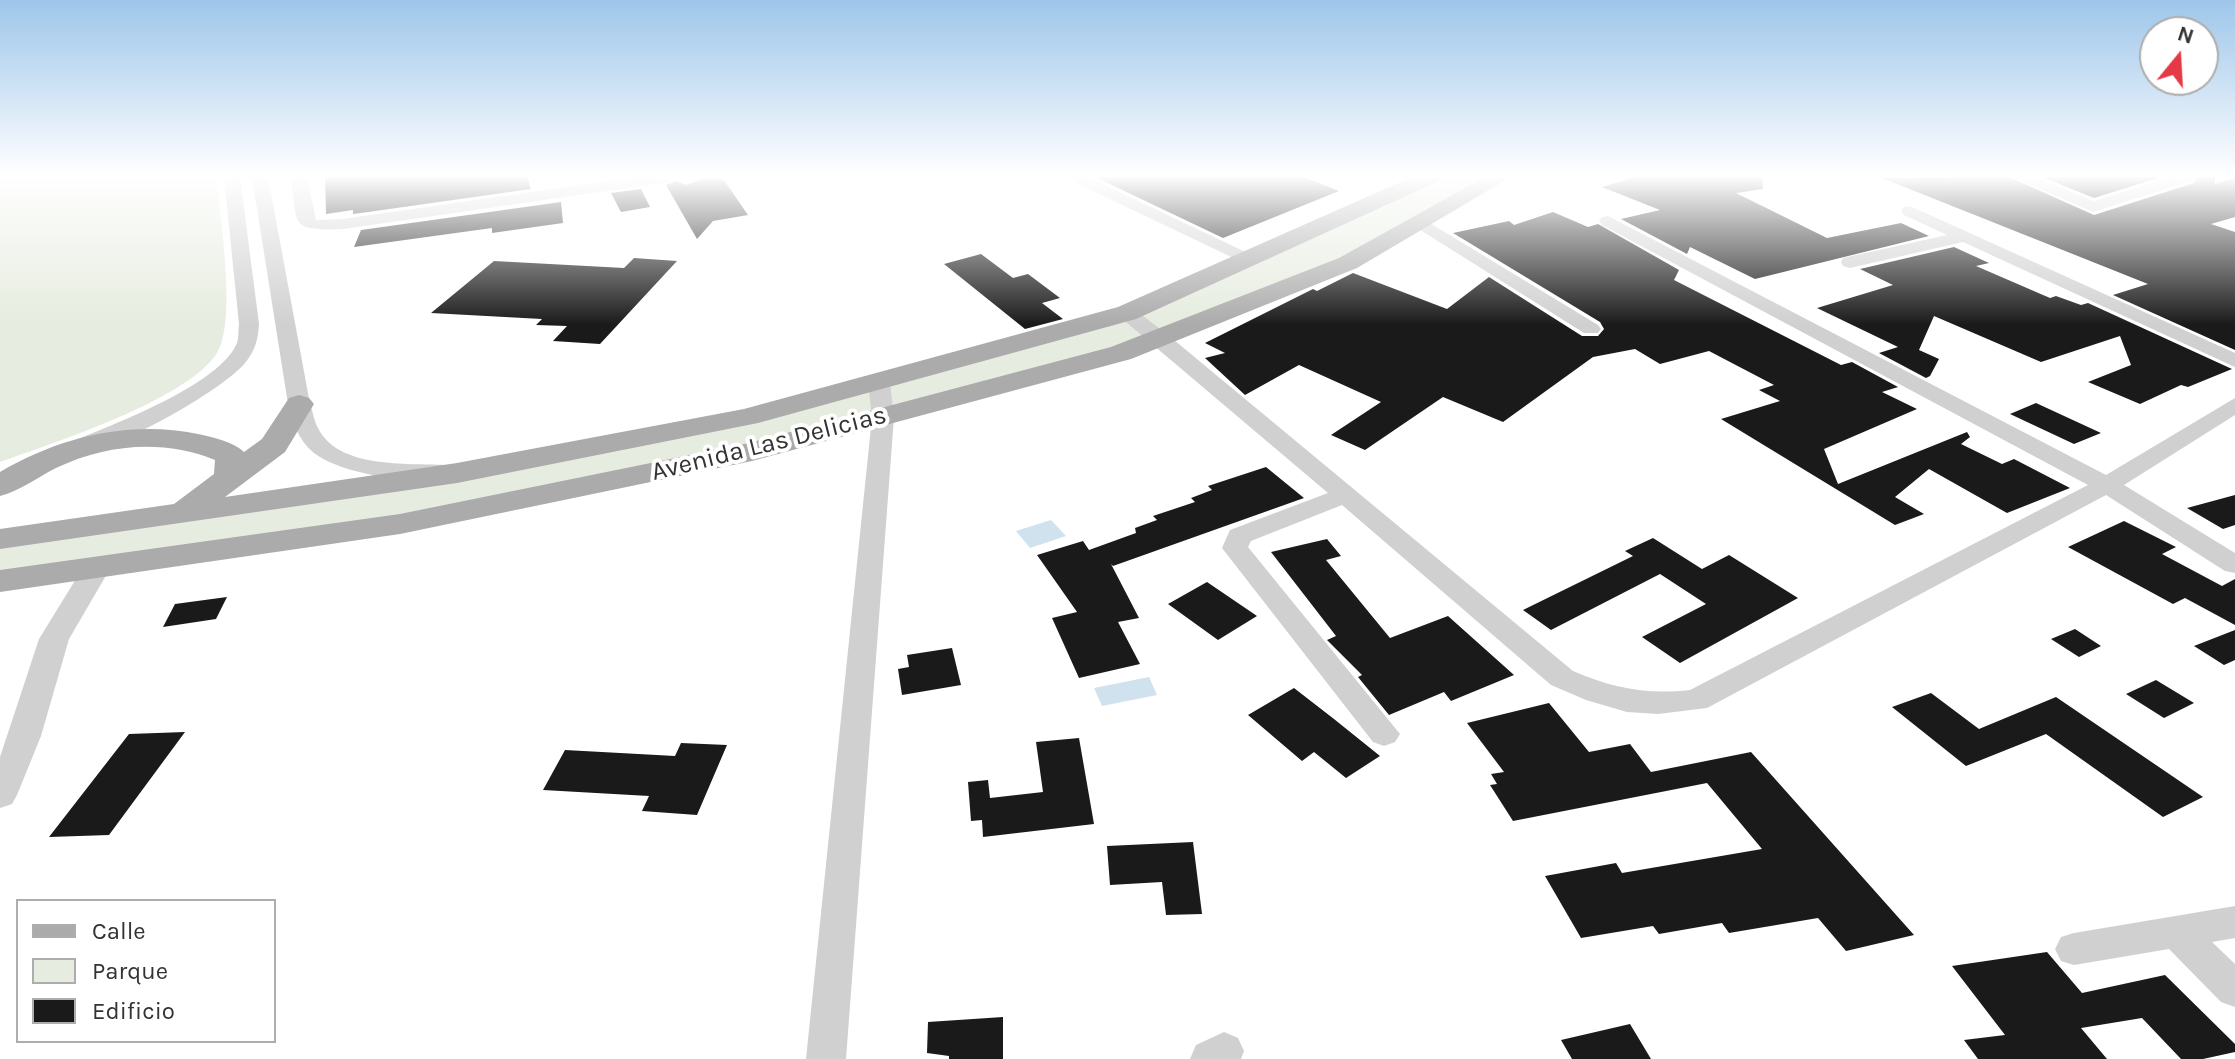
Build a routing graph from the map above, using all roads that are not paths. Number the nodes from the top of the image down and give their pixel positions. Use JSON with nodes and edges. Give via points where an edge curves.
{"nodes":[{"id":1,"x":238,"y":226,"type":"edge"},
{"id":2,"x":268,"y":226,"type":"edge"},
{"id":3,"x":1181,"y":226,"type":"edge"},
{"id":4,"x":1319,"y":226,"type":"edge"},
{"id":5,"x":1412,"y":226,"type":"edge"},
{"id":6,"x":1427,"y":226,"type":"edge"},
{"id":7,"x":1618,"y":226,"type":"edge"},
{"id":8,"x":1945,"y":226,"type":"edge"},
{"id":9,"x":1966,"y":236,"type":"junction"},
{"id":10,"x":1249,"y":258,"type":"junction"},
{"id":11,"x":1850,"y":262,"type":"dead end"},
{"id":12,"x":1127,"y":313,"type":"junction"},
{"id":13,"x":1591,"y":329,"type":"dead end"},
{"id":14,"x":1161,"y":339,"type":"junction"},
{"id":15,"x":2235,"y":361,"type":"edge"},
{"id":16,"x":879,"y":383,"type":"junction"},
{"id":17,"x":299,"y":404,"type":"junction"},
{"id":18,"x":2235,"y":405,"type":"edge"},
{"id":19,"x":883,"y":417,"type":"junction"},
{"id":20,"x":36,"y":463,"type":"junction"},
{"id":21,"x":457,"y":473,"type":"junction"},
{"id":22,"x":0,"y":475,"type":"edge"},
{"id":23,"x":230,"y":478,"type":"junction"},
{"id":24,"x":2107,"y":485,"type":"junction"},
{"id":25,"x":0,"y":486,"type":"edge"},
{"id":26,"x":1346,"y":495,"type":"junction"},
{"id":27,"x":182,"y":512,"type":"junction"},
{"id":28,"x":0,"y":539,"type":"edge"},
{"id":29,"x":2235,"y":565,"type":"edge"},
{"id":30,"x":97,"y":567,"type":"junction"},
{"id":31,"x":6,"y":579,"type":"edge"},
{"id":32,"x":1384,"y":734,"type":"dead end"},
{"id":33,"x":0,"y":795,"type":"edge"},
{"id":34,"x":2235,"y":922,"type":"edge"},
{"id":35,"x":2176,"y":931,"type":"junction"},
{"id":36,"x":2074,"y":949,"type":"dead end"},
{"id":37,"x":2235,"y":990,"type":"edge"},
{"id":38,"x":826,"y":1059,"type":"edge"}],
"edges":[{"from":1,"to":20,"type":"street","via":[[249,324],[247,343],[232,365],[192,395],[132,426]]},
{"from":2,"to":17,"type":"street"},
{"from":3,"to":10,"type":"street"},
{"from":4,"to":10,"type":"main road","name":"Avenida Las Delicias"},
{"from":5,"to":14,"type":"main road","name":"Avenida Las Delicias","via":[[1348,263]]},
{"from":6,"to":13,"type":"street"},
{"from":7,"to":24,"type":"street"},
{"from":8,"to":9,"type":"street"},
{"from":9,"to":11,"type":"street"},
{"from":9,"to":15,"type":"street"},
{"from":10,"to":12,"type":"main road","name":"Avenida Las Delicias"},
{"from":12,"to":14,"type":"street"},
{"from":12,"to":16,"type":"main road","name":"Avenida Las Delicias"},
{"from":14,"to":19,"type":"main road","name":"Avenida Las Delicias"},
{"from":14,"to":26,"type":"street"},
{"from":16,"to":19,"type":"street"},
{"from":16,"to":21,"type":"main road","name":"Avenida Las Delicias","via":[[747,417]]},
{"from":17,"to":21,"type":"street","via":[[308,433],[325,451],[361,465]]},
{"from":17,"to":23,"type":"main road","via":[[274,445]]},
{"from":18,"to":24,"type":"street"},
{"from":19,"to":30,"type":"main road","name":"Avenida Las Delicias","via":[[752,452],[400,524]]},
{"from":19,"to":38,"type":"street"},
{"from":20,"to":22,"type":"street"},
{"from":20,"to":23,"type":"main road","via":[[114,438],[173,437],[206,443],[231,455]]},
{"from":20,"to":25,"type":"main road"},
{"from":21,"to":27,"type":"main road","name":"Avenida Las Delicias"},
{"from":23,"to":27,"type":"main road"},
{"from":24,"to":26,"type":"street","via":[[1696,700],[1665,705],[1632,704],[1562,678]]},
{"from":24,"to":29,"type":"street"},
{"from":26,"to":32,"type":"street","via":[[1239,536],[1235,548]]},
{"from":27,"to":28,"type":"main road","name":"Avenida Las Delicias"},
{"from":27,"to":31,"type":"main road","via":[[111,550]]},
{"from":30,"to":31,"type":"main road","name":"Avenida Las Delicias"},
{"from":30,"to":33,"type":"street","via":[[54,639],[25,736]]},
{"from":34,"to":35,"type":"street"},
{"from":35,"to":36,"type":"street"},
{"from":35,"to":37,"type":"street"}]}
